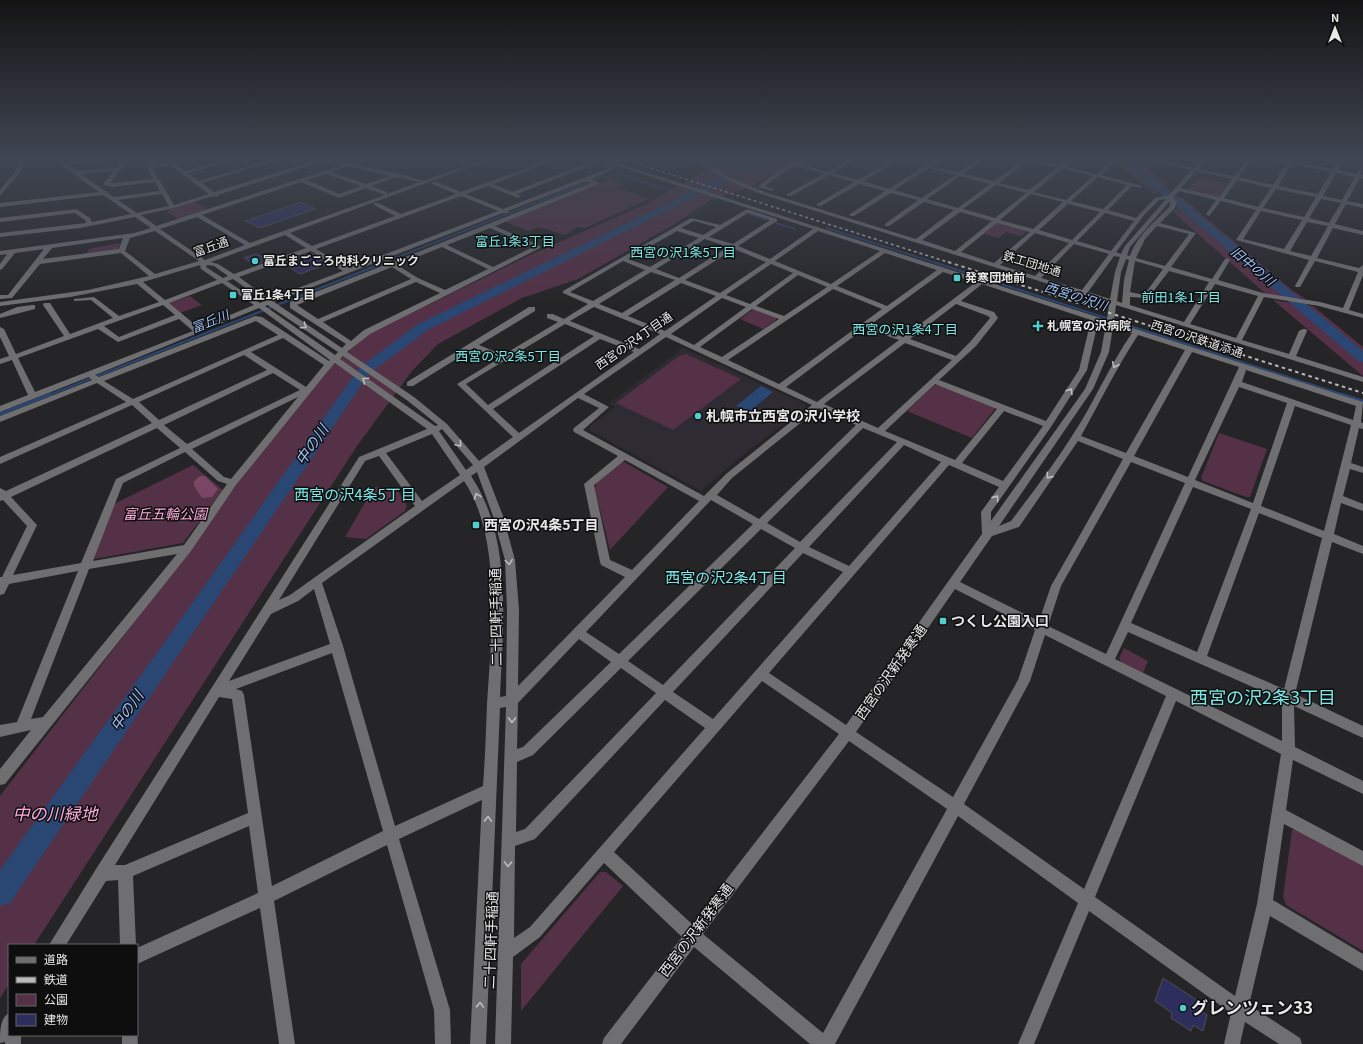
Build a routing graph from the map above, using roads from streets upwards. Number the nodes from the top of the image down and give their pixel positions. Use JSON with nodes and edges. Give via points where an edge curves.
{"nodes":[{"id":1,"x":126,"y":208,"type":"edge"},
{"id":2,"x":169,"y":208,"type":"edge"},
{"id":3,"x":216,"y":208,"type":"edge"},
{"id":4,"x":346,"y":208,"type":"edge"},
{"id":5,"x":355,"y":208,"type":"edge"},
{"id":6,"x":366,"y":208,"type":"edge"},
{"id":7,"x":384,"y":208,"type":"edge"},
{"id":8,"x":424,"y":208,"type":"edge"},
{"id":9,"x":495,"y":208,"type":"edge"},
{"id":10,"x":517,"y":208,"type":"edge"},
{"id":11,"x":523,"y":208,"type":"edge"},
{"id":12,"x":752,"y":208,"type":"edge"},
{"id":13,"x":814,"y":208,"type":"edge"},
{"id":14,"x":829,"y":208,"type":"edge"},
{"id":15,"x":863,"y":208,"type":"edge"},
{"id":16,"x":912,"y":208,"type":"edge"},
{"id":17,"x":951,"y":208,"type":"edge"},
{"id":18,"x":962,"y":208,"type":"edge"},
{"id":19,"x":1012,"y":208,"type":"edge"},
{"id":20,"x":1060,"y":208,"type":"edge"},
{"id":21,"x":1093,"y":208,"type":"edge"},
{"id":22,"x":1108,"y":208,"type":"edge"},
{"id":23,"x":1149,"y":208,"type":"edge"},
{"id":24,"x":1161,"y":208,"type":"edge"},
{"id":25,"x":1171,"y":208,"type":"edge"},
{"id":26,"x":1214,"y":208,"type":"edge"},
{"id":27,"x":1254,"y":208,"type":"edge"},
{"id":28,"x":1312,"y":208,"type":"edge"},
{"id":29,"x":1341,"y":208,"type":"edge"},
{"id":30,"x":1260,"y":209,"type":"junction"},
{"id":31,"x":959,"y":210,"type":"junction"},
{"id":32,"x":1105,"y":211,"type":"junction"},
{"id":33,"x":508,"y":213,"type":"junction"},
{"id":34,"x":197,"y":214,"type":"junction"},
{"id":35,"x":1209,"y":214,"type":"dead end"},
{"id":36,"x":136,"y":215,"type":"junction"},
{"id":37,"x":852,"y":215,"type":"junction"},
{"id":38,"x":401,"y":216,"type":"junction"},
{"id":39,"x":0,"y":220,"type":"edge"},
{"id":40,"x":1138,"y":220,"type":"junction"},
{"id":41,"x":1305,"y":220,"type":"junction"},
{"id":42,"x":996,"y":221,"type":"junction"},
{"id":43,"x":89,"y":224,"type":"junction"},
{"id":44,"x":1156,"y":224,"type":"junction"},
{"id":45,"x":887,"y":225,"type":"junction"},
{"id":46,"x":488,"y":226,"type":"junction"},
{"id":47,"x":722,"y":226,"type":"junction"},
{"id":48,"x":1331,"y":226,"type":"junction"},
{"id":49,"x":154,"y":228,"type":"junction"},
{"id":50,"x":677,"y":228,"type":"junction"},
{"id":51,"x":817,"y":229,"type":"junction"},
{"id":52,"x":294,"y":230,"type":"junction"},
{"id":53,"x":1034,"y":231,"type":"junction"},
{"id":54,"x":286,"y":233,"type":"junction"},
{"id":55,"x":1363,"y":233,"type":"edge"},
{"id":56,"x":898,"y":234,"type":"junction"},
{"id":57,"x":0,"y":235,"type":"edge"},
{"id":58,"x":127,"y":236,"type":"junction"},
{"id":59,"x":705,"y":237,"type":"junction"},
{"id":60,"x":917,"y":241,"type":"junction"},
{"id":61,"x":1074,"y":242,"type":"junction"},
{"id":62,"x":441,"y":244,"type":"junction"},
{"id":63,"x":249,"y":245,"type":"junction"},
{"id":64,"x":50,"y":246,"type":"junction"},
{"id":65,"x":733,"y":246,"type":"junction"},
{"id":66,"x":312,"y":248,"type":"junction"},
{"id":67,"x":14,"y":251,"type":"junction"},
{"id":68,"x":122,"y":251,"type":"junction"},
{"id":69,"x":884,"y":251,"type":"junction"},
{"id":70,"x":1286,"y":252,"type":"junction"},
{"id":71,"x":0,"y":253,"type":"edge"},
{"id":72,"x":956,"y":253,"type":"junction"},
{"id":73,"x":1113,"y":253,"type":"junction"},
{"id":74,"x":624,"y":259,"type":"junction"},
{"id":75,"x":1133,"y":259,"type":"junction"},
{"id":76,"x":1313,"y":259,"type":"junction"},
{"id":77,"x":1227,"y":260,"type":"dead end"},
{"id":78,"x":386,"y":261,"type":"junction"},
{"id":79,"x":770,"y":261,"type":"junction"},
{"id":80,"x":38,"y":262,"type":"junction"},
{"id":81,"x":204,"y":262,"type":"junction"},
{"id":82,"x":995,"y":266,"type":"junction"},
{"id":83,"x":0,"y":268,"type":"edge"},
{"id":84,"x":492,"y":269,"type":"junction"},
{"id":85,"x":652,"y":269,"type":"junction"},
{"id":86,"x":942,"y":269,"type":"junction"},
{"id":87,"x":1167,"y":269,"type":"junction"},
{"id":88,"x":1362,"y":270,"type":"edge"},
{"id":89,"x":348,"y":271,"type":"junction"},
{"id":90,"x":798,"y":272,"type":"junction"},
{"id":91,"x":154,"y":277,"type":"junction"},
{"id":92,"x":234,"y":277,"type":"junction"},
{"id":93,"x":1037,"y":278,"type":"junction"},
{"id":94,"x":416,"y":279,"type":"junction"},
{"id":95,"x":681,"y":279,"type":"junction"},
{"id":96,"x":223,"y":280,"type":"junction"},
{"id":97,"x":138,"y":281,"type":"junction"},
{"id":98,"x":1212,"y":281,"type":"junction"},
{"id":99,"x":981,"y":282,"type":"junction"},
{"id":100,"x":832,"y":286,"type":"junction"},
{"id":101,"x":1298,"y":286,"type":"dead end"},
{"id":102,"x":445,"y":293,"type":"junction"},
{"id":103,"x":1084,"y":293,"type":"junction"},
{"id":104,"x":722,"y":294,"type":"junction"},
{"id":105,"x":1126,"y":294,"type":"junction"},
{"id":106,"x":1262,"y":295,"type":"junction"},
{"id":107,"x":0,"y":298,"type":"edge"},
{"id":108,"x":955,"y":301,"type":"junction"},
{"id":109,"x":162,"y":303,"type":"junction"},
{"id":110,"x":0,"y":304,"type":"edge"},
{"id":111,"x":594,"y":304,"type":"junction"},
{"id":112,"x":47,"y":305,"type":"junction"},
{"id":113,"x":265,"y":305,"type":"junction"},
{"id":114,"x":753,"y":306,"type":"junction"},
{"id":115,"x":1126,"y":306,"type":"junction"},
{"id":116,"x":532,"y":309,"type":"dead end"},
{"id":117,"x":888,"y":309,"type":"junction"},
{"id":118,"x":1345,"y":311,"type":"junction"},
{"id":119,"x":0,"y":316,"type":"edge"},
{"id":120,"x":180,"y":316,"type":"junction"},
{"id":121,"x":550,"y":316,"type":"dead end"},
{"id":122,"x":622,"y":316,"type":"junction"},
{"id":123,"x":1363,"y":316,"type":"edge"},
{"id":124,"x":785,"y":318,"type":"junction"},
{"id":125,"x":118,"y":319,"type":"junction"},
{"id":126,"x":1095,"y":319,"type":"junction"},
{"id":127,"x":564,"y":321,"type":"junction"},
{"id":128,"x":317,"y":322,"type":"junction"},
{"id":129,"x":1186,"y":325,"type":"junction"},
{"id":130,"x":100,"y":326,"type":"junction"},
{"id":131,"x":866,"y":326,"type":"junction"},
{"id":132,"x":0,"y":329,"type":"edge"},
{"id":133,"x":198,"y":331,"type":"junction"},
{"id":134,"x":1303,"y":331,"type":"dead end"},
{"id":135,"x":1136,"y":332,"type":"junction"},
{"id":136,"x":665,"y":334,"type":"junction"},
{"id":137,"x":284,"y":335,"type":"junction"},
{"id":138,"x":599,"y":336,"type":"junction"},
{"id":139,"x":69,"y":337,"type":"junction"},
{"id":140,"x":904,"y":340,"type":"junction"},
{"id":141,"x":1238,"y":341,"type":"junction"},
{"id":142,"x":351,"y":344,"type":"junction"},
{"id":143,"x":473,"y":345,"type":"junction"},
{"id":144,"x":694,"y":348,"type":"junction"},
{"id":145,"x":1190,"y":349,"type":"junction"},
{"id":146,"x":245,"y":352,"type":"junction"},
{"id":147,"x":640,"y":352,"type":"junction"},
{"id":148,"x":14,"y":357,"type":"junction"},
{"id":149,"x":503,"y":358,"type":"junction"},
{"id":150,"x":1292,"y":358,"type":"junction"},
{"id":151,"x":957,"y":359,"type":"junction"},
{"id":152,"x":722,"y":361,"type":"junction"},
{"id":153,"x":0,"y":362,"type":"edge"},
{"id":154,"x":329,"y":365,"type":"junction"},
{"id":155,"x":1243,"y":366,"type":"junction"},
{"id":156,"x":273,"y":370,"type":"junction"},
{"id":157,"x":93,"y":377,"type":"junction"},
{"id":158,"x":1363,"y":380,"type":"edge"},
{"id":159,"x":934,"y":381,"type":"junction"},
{"id":160,"x":1237,"y":383,"type":"junction"},
{"id":161,"x":410,"y":384,"type":"dead end"},
{"id":162,"x":780,"y":388,"type":"junction"},
{"id":163,"x":307,"y":391,"type":"junction"},
{"id":164,"x":578,"y":395,"type":"junction"},
{"id":165,"x":33,"y":396,"type":"junction"},
{"id":166,"x":133,"y":402,"type":"junction"},
{"id":167,"x":1292,"y":402,"type":"junction"},
{"id":168,"x":818,"y":405,"type":"junction"},
{"id":169,"x":1362,"y":405,"type":"edge"},
{"id":170,"x":1002,"y":408,"type":"junction"},
{"id":171,"x":0,"y":409,"type":"edge"},
{"id":172,"x":488,"y":409,"type":"junction"},
{"id":173,"x":0,"y":419,"type":"edge"},
{"id":174,"x":159,"y":424,"type":"junction"},
{"id":175,"x":862,"y":424,"type":"junction"},
{"id":176,"x":1359,"y":425,"type":"edge"},
{"id":177,"x":1048,"y":426,"type":"junction"},
{"id":178,"x":439,"y":428,"type":"junction"},
{"id":179,"x":880,"y":431,"type":"junction"},
{"id":180,"x":1076,"y":437,"type":"junction"},
{"id":181,"x":519,"y":438,"type":"junction"},
{"id":182,"x":902,"y":442,"type":"junction"},
{"id":183,"x":187,"y":448,"type":"junction"},
{"id":184,"x":380,"y":451,"type":"junction"},
{"id":185,"x":624,"y":456,"type":"junction"},
{"id":186,"x":1128,"y":457,"type":"junction"},
{"id":187,"x":0,"y":462,"type":"edge"},
{"id":188,"x":952,"y":463,"type":"junction"},
{"id":189,"x":1345,"y":464,"type":"junction"},
{"id":190,"x":479,"y":466,"type":"junction"},
{"id":191,"x":1363,"y":470,"type":"edge"},
{"id":192,"x":466,"y":475,"type":"junction"},
{"id":193,"x":1190,"y":482,"type":"junction"},
{"id":194,"x":233,"y":483,"type":"junction"},
{"id":195,"x":1004,"y":485,"type":"junction"},
{"id":196,"x":1,"y":495,"type":"edge"},
{"id":197,"x":707,"y":498,"type":"junction"},
{"id":198,"x":1338,"y":498,"type":"junction"},
{"id":199,"x":420,"y":508,"type":"junction"},
{"id":200,"x":1256,"y":508,"type":"junction"},
{"id":201,"x":1363,"y":508,"type":"edge"},
{"id":202,"x":760,"y":524,"type":"junction"},
{"id":203,"x":987,"y":534,"type":"junction"},
{"id":204,"x":1327,"y":536,"type":"junction"},
{"id":205,"x":187,"y":548,"type":"junction"},
{"id":206,"x":802,"y":548,"type":"junction"},
{"id":207,"x":1363,"y":550,"type":"edge"},
{"id":208,"x":85,"y":565,"type":"junction"},
{"id":209,"x":850,"y":571,"type":"junction"},
{"id":210,"x":632,"y":575,"type":"junction"},
{"id":211,"x":3,"y":580,"type":"edge"},
{"id":212,"x":316,"y":582,"type":"junction"},
{"id":213,"x":954,"y":584,"type":"junction"},
{"id":214,"x":0,"y":591,"type":"edge"},
{"id":215,"x":268,"y":611,"type":"junction"},
{"id":216,"x":1124,"y":625,"type":"junction"},
{"id":217,"x":1042,"y":628,"type":"junction"},
{"id":218,"x":578,"y":632,"type":"junction"},
{"id":219,"x":337,"y":646,"type":"junction"},
{"id":220,"x":1200,"y":658,"type":"junction"},
{"id":221,"x":620,"y":661,"type":"junction"},
{"id":222,"x":1108,"y":662,"type":"junction"},
{"id":223,"x":761,"y":674,"type":"junction"},
{"id":224,"x":217,"y":691,"type":"junction"},
{"id":225,"x":665,"y":692,"type":"junction"},
{"id":226,"x":1173,"y":694,"type":"junction"},
{"id":227,"x":1288,"y":697,"type":"junction"},
{"id":228,"x":512,"y":701,"type":"junction"},
{"id":229,"x":493,"y":704,"type":"junction"},
{"id":230,"x":45,"y":722,"type":"junction"},
{"id":231,"x":22,"y":726,"type":"junction"},
{"id":232,"x":714,"y":727,"type":"junction"},
{"id":233,"x":0,"y":731,"type":"edge"},
{"id":234,"x":1363,"y":732,"type":"edge"},
{"id":235,"x":846,"y":734,"type":"junction"},
{"id":236,"x":1288,"y":750,"type":"junction"},
{"id":237,"x":511,"y":758,"type":"junction"},
{"id":238,"x":0,"y":779,"type":"edge"},
{"id":239,"x":1363,"y":788,"type":"edge"},
{"id":240,"x":489,"y":790,"type":"junction"},
{"id":241,"x":956,"y":806,"type":"junction"},
{"id":242,"x":1279,"y":814,"type":"junction"},
{"id":243,"x":255,"y":817,"type":"junction"},
{"id":244,"x":391,"y":835,"type":"junction"},
{"id":245,"x":508,"y":842,"type":"junction"},
{"id":246,"x":604,"y":853,"type":"junction"},
{"id":247,"x":1363,"y":860,"type":"edge"},
{"id":248,"x":125,"y":872,"type":"junction"},
{"id":249,"x":102,"y":874,"type":"junction"},
{"id":250,"x":267,"y":897,"type":"junction"},
{"id":251,"x":1087,"y":898,"type":"junction"},
{"id":252,"x":1265,"y":904,"type":"junction"},
{"id":253,"x":692,"y":935,"type":"junction"},
{"id":254,"x":58,"y":944,"type":"edge"},
{"id":255,"x":128,"y":944,"type":"edge"},
{"id":256,"x":505,"y":953,"type":"junction"},
{"id":257,"x":138,"y":956,"type":"edge"},
{"id":258,"x":1363,"y":963,"type":"edge"},
{"id":259,"x":1240,"y":1008,"type":"junction"},
{"id":260,"x":8,"y":1023,"type":"edge"},
{"id":261,"x":0,"y":1035,"type":"edge"},
{"id":262,"x":288,"y":1044,"type":"edge"},
{"id":263,"x":443,"y":1044,"type":"edge"},
{"id":264,"x":478,"y":1044,"type":"edge"},
{"id":265,"x":503,"y":1044,"type":"edge"},
{"id":266,"x":610,"y":1044,"type":"edge"},
{"id":267,"x":824,"y":1044,"type":"edge"},
{"id":268,"x":1026,"y":1044,"type":"edge"},
{"id":269,"x":1232,"y":1044,"type":"edge"},
{"id":270,"x":1294,"y":1044,"type":"edge"}],
"edges":[{"from":1,"to":36,"type":"street","name":"二十四軒手稲通"},
{"from":2,"to":36,"type":"street"},
{"from":3,"to":34,"type":"street"},
{"from":4,"to":52,"type":"street","via":[[302,224]]},
{"from":5,"to":52,"type":"street","name":"富丘通"},
{"from":6,"to":52,"type":"street","via":[[314,226]]},
{"from":7,"to":38,"type":"street"},
{"from":8,"to":38,"type":"street"},
{"from":9,"to":33,"type":"street"},
{"from":10,"to":33,"type":"street"},
{"from":11,"to":33,"type":"street"},
{"from":12,"to":51,"type":"street","name":"西宮の沢鉄道添通"},
{"from":13,"to":56,"type":"street","name":"鉄工団地通"},
{"from":14,"to":37,"type":"street"},
{"from":15,"to":37,"type":"street"},
{"from":16,"to":45,"type":"street"},
{"from":17,"to":31,"type":"street"},
{"from":18,"to":31,"type":"street"},
{"from":19,"to":42,"type":"street"},
{"from":20,"to":53,"type":"street"},
{"from":21,"to":32,"type":"street"},
{"from":22,"to":32,"type":"street"},
{"from":23,"to":40,"type":"street"},
{"from":24,"to":203,"type":"street","name":"西宮の沢新発寒通","via":[[1127,248],[1118,272],[1105,352],[1089,389]]},
{"from":25,"to":44,"type":"street"},
{"from":26,"to":35,"type":"street"},
{"from":27,"to":30,"type":"street"},
{"from":28,"to":41,"type":"street"},
{"from":29,"to":48,"type":"street"},
{"from":30,"to":41,"type":"street"},
{"from":30,"to":70,"type":"street","via":[[1239,240]]},
{"from":31,"to":42,"type":"street"},
{"from":31,"to":60,"type":"street"},
{"from":32,"to":40,"type":"street"},
{"from":32,"to":61,"type":"street"},
{"from":33,"to":46,"type":"street"},
{"from":33,"to":78,"type":"street"},
{"from":34,"to":49,"type":"street"},
{"from":34,"to":63,"type":"street"},
{"from":36,"to":43,"type":"street"},
{"from":36,"to":49,"type":"street","name":"二十四軒手稲通"},
{"from":37,"to":45,"type":"street"},
{"from":38,"to":66,"type":"street"},
{"from":39,"to":43,"type":"street","via":[[76,211],[88,219]]},
{"from":40,"to":73,"type":"street"},
{"from":41,"to":48,"type":"street"},
{"from":41,"to":70,"type":"street"},
{"from":42,"to":53,"type":"street"},
{"from":42,"to":72,"type":"street"},
{"from":43,"to":57,"type":"street","via":[[32,229]]},
{"from":44,"to":75,"type":"street","via":[[1142,238]]},
{"from":44,"to":87,"type":"street","via":[[1192,233]]},
{"from":45,"to":56,"type":"street","via":[[900,229],[902,232]]},
{"from":46,"to":62,"type":"street"},
{"from":46,"to":84,"type":"street","via":[[538,248]]},
{"from":47,"to":50,"type":"street","via":[[693,219]]},
{"from":47,"to":59,"type":"street"},
{"from":47,"to":65,"type":"street","via":[[747,211],[775,220]]},
{"from":48,"to":55,"type":"street"},
{"from":48,"to":76,"type":"street"},
{"from":49,"to":58,"type":"street"},
{"from":49,"to":81,"type":"street","name":"二十四軒手稲通"},
{"from":50,"to":59,"type":"street"},
{"from":50,"to":74,"type":"street"},
{"from":51,"to":69,"type":"street","name":"西宮の沢鉄道添通"},
{"from":51,"to":79,"type":"street","name":"西宮の沢4丁目通"},
{"from":52,"to":54,"type":"street","name":"富丘通"},
{"from":53,"to":61,"type":"street"},
{"from":53,"to":82,"type":"street"},
{"from":54,"to":63,"type":"street","name":"富丘通"},
{"from":54,"to":66,"type":"street"},
{"from":56,"to":60,"type":"street","name":"鉄工団地通"},
{"from":58,"to":64,"type":"street"},
{"from":58,"to":68,"type":"street"},
{"from":59,"to":65,"type":"street"},
{"from":59,"to":85,"type":"street"},
{"from":60,"to":72,"type":"street","name":"鉄工団地通"},
{"from":61,"to":73,"type":"street"},
{"from":61,"to":93,"type":"street"},
{"from":62,"to":78,"type":"street"},
{"from":62,"to":84,"type":"street"},
{"from":63,"to":81,"type":"street","name":"富丘通"},
{"from":64,"to":67,"type":"street"},
{"from":64,"to":80,"type":"street"},
{"from":65,"to":79,"type":"street"},
{"from":65,"to":95,"type":"street"},
{"from":66,"to":89,"type":"street"},
{"from":66,"to":92,"type":"street"},
{"from":67,"to":71,"type":"street"},
{"from":67,"to":83,"type":"street"},
{"from":68,"to":80,"type":"street"},
{"from":68,"to":91,"type":"street"},
{"from":69,"to":86,"type":"street","name":"西宮の沢鉄道添通"},
{"from":69,"to":100,"type":"street"},
{"from":70,"to":76,"type":"street"},
{"from":72,"to":82,"type":"street","name":"鉄工団地通"},
{"from":73,"to":75,"type":"street"},
{"from":73,"to":103,"type":"street"},
{"from":74,"to":85,"type":"street"},
{"from":74,"to":111,"type":"street","via":[[565,292]]},
{"from":75,"to":87,"type":"street"},
{"from":75,"to":105,"type":"street"},
{"from":76,"to":88,"type":"street"},
{"from":76,"to":101,"type":"street"},
{"from":77,"to":98,"type":"street"},
{"from":78,"to":89,"type":"street"},
{"from":78,"to":94,"type":"street"},
{"from":78,"to":128,"type":"street","via":[[293,304]]},
{"from":79,"to":90,"type":"street"},
{"from":79,"to":104,"type":"street","name":"西宮の沢4丁目通"},
{"from":80,"to":107,"type":"street","via":[[10,296]]},
{"from":81,"to":91,"type":"street","name":"富丘通"},
{"from":81,"to":92,"type":"street","name":"二十四軒手稲通","via":[[216,265]]},
{"from":81,"to":96,"type":"street","name":"二十四軒手稲通","via":[[203,268]]},
{"from":82,"to":93,"type":"street","name":"鉄工団地通"},
{"from":84,"to":102,"type":"street"},
{"from":85,"to":95,"type":"street"},
{"from":85,"to":111,"type":"street"},
{"from":86,"to":99,"type":"street","name":"西宮の沢鉄道添通"},
{"from":86,"to":117,"type":"street"},
{"from":87,"to":98,"type":"street"},
{"from":87,"to":105,"type":"street","via":[[1146,297]]},
{"from":88,"to":118,"type":"street"},
{"from":89,"to":113,"type":"street"},
{"from":90,"to":100,"type":"street"},
{"from":90,"to":114,"type":"street"},
{"from":91,"to":97,"type":"street","name":"富丘通"},
{"from":92,"to":96,"type":"street"},
{"from":92,"to":113,"type":"street","name":"二十四軒手稲通"},
{"from":93,"to":103,"type":"street","name":"鉄工団地通"},
{"from":94,"to":102,"type":"street"},
{"from":94,"to":128,"type":"street"},
{"from":95,"to":104,"type":"street"},
{"from":95,"to":122,"type":"street"},
{"from":96,"to":109,"type":"street"},
{"from":96,"to":113,"type":"street","name":"二十四軒手稲通"},
{"from":97,"to":109,"type":"street"},
{"from":97,"to":110,"type":"street","name":"富丘通","via":[[54,298]]},
{"from":98,"to":106,"type":"street"},
{"from":98,"to":129,"type":"street"},
{"from":99,"to":108,"type":"street"},
{"from":99,"to":126,"type":"street","name":"西宮の沢鉄道添通"},
{"from":100,"to":117,"type":"street"},
{"from":100,"to":124,"type":"street"},
{"from":102,"to":142,"type":"street","via":[[367,332]]},
{"from":103,"to":115,"type":"street","name":"鉄工団地通"},
{"from":104,"to":114,"type":"street"},
{"from":104,"to":136,"type":"street","name":"西宮の沢4丁目通"},
{"from":105,"to":115,"type":"street"},
{"from":106,"to":118,"type":"street"},
{"from":106,"to":141,"type":"street"},
{"from":108,"to":140,"type":"street"},
{"from":108,"to":151,"type":"street","via":[[991,314],[994,318]]},
{"from":109,"to":120,"type":"street"},
{"from":109,"to":125,"type":"street"},
{"from":111,"to":122,"type":"street"},
{"from":111,"to":127,"type":"street"},
{"from":112,"to":119,"type":"street","via":[[20,309]]},
{"from":112,"to":125,"type":"street","via":[[92,298]]},
{"from":112,"to":139,"type":"street"},
{"from":113,"to":133,"type":"street"},
{"from":178,"to":113,"type":"street","name":"二十四軒手稲通","one_way":true,"via":[[397,402]]},
{"from":113,"to":178,"type":"street","name":"二十四軒手稲通","one_way":true,"via":[[411,398]]},
{"from":114,"to":124,"type":"street"},
{"from":114,"to":144,"type":"street"},
{"from":115,"to":129,"type":"street","name":"鉄工団地通"},
{"from":116,"to":143,"type":"street"},
{"from":117,"to":131,"type":"street"},
{"from":118,"to":123,"type":"street"},
{"from":120,"to":130,"type":"street","via":[[118,340]]},
{"from":120,"to":133,"type":"street"},
{"from":121,"to":127,"type":"street"},
{"from":122,"to":136,"type":"street"},
{"from":124,"to":152,"type":"street"},
{"from":125,"to":130,"type":"street"},
{"from":126,"to":135,"type":"street","name":"西宮の沢鉄道添通"},
{"from":177,"to":126,"type":"street","one_way":true,"via":[[1083,370]]},
{"from":127,"to":138,"type":"street"},
{"from":127,"to":149,"type":"street"},
{"from":128,"to":142,"type":"street"},
{"from":129,"to":141,"type":"street","name":"鉄工団地通"},
{"from":130,"to":139,"type":"street"},
{"from":131,"to":140,"type":"street"},
{"from":131,"to":162,"type":"street"},
{"from":132,"to":148,"type":"street"},
{"from":133,"to":157,"type":"street"},
{"from":134,"to":150,"type":"street"},
{"from":135,"to":145,"type":"street","name":"西宮の沢鉄道添通"},
{"from":135,"to":180,"type":"street","one_way":true,"via":[[1118,359]]},
{"from":136,"to":144,"type":"street"},
{"from":136,"to":147,"type":"street","name":"西宮の沢4丁目通"},
{"from":137,"to":146,"type":"street"},
{"from":137,"to":154,"type":"street"},
{"from":137,"to":157,"type":"street","via":[[259,319],[250,320]]},
{"from":138,"to":147,"type":"street"},
{"from":138,"to":172,"type":"street"},
{"from":139,"to":148,"type":"street"},
{"from":140,"to":151,"type":"street"},
{"from":140,"to":168,"type":"street"},
{"from":141,"to":150,"type":"street","name":"鉄工団地通"},
{"from":142,"to":154,"type":"street"},
{"from":143,"to":149,"type":"street"},
{"from":143,"to":161,"type":"street"},
{"from":144,"to":152,"type":"street"},
{"from":145,"to":155,"type":"street","name":"西宮の沢鉄道添通"},
{"from":145,"to":186,"type":"street"},
{"from":146,"to":156,"type":"street"},
{"from":146,"to":166,"type":"street"},
{"from":147,"to":164,"type":"street","name":"西宮の沢4丁目通"},
{"from":148,"to":153,"type":"street"},
{"from":148,"to":165,"type":"street"},
{"from":149,"to":172,"type":"street","via":[[461,384]]},
{"from":150,"to":158,"type":"street","name":"鉄工団地通"},
{"from":151,"to":159,"type":"street"},
{"from":152,"to":162,"type":"street"},
{"from":154,"to":163,"type":"street"},
{"from":155,"to":160,"type":"street"},
{"from":155,"to":169,"type":"street","name":"西宮の沢鉄道添通"},
{"from":156,"to":163,"type":"street"},
{"from":156,"to":174,"type":"street"},
{"from":157,"to":165,"type":"street"},
{"from":157,"to":166,"type":"street"},
{"from":157,"to":173,"type":"street"},
{"from":159,"to":170,"type":"street"},
{"from":159,"to":179,"type":"street"},
{"from":160,"to":167,"type":"street"},
{"from":160,"to":193,"type":"street"},
{"from":162,"to":168,"type":"street"},
{"from":163,"to":183,"type":"street"},
{"from":163,"to":194,"type":"street"},
{"from":164,"to":181,"type":"street","name":"西宮の沢4丁目通"},
{"from":164,"to":185,"type":"street","via":[[605,407],[577,430]]},
{"from":165,"to":171,"type":"street"},
{"from":166,"to":174,"type":"street"},
{"from":166,"to":187,"type":"street"},
{"from":167,"to":176,"type":"street"},
{"from":167,"to":200,"type":"street"},
{"from":168,"to":175,"type":"street"},
{"from":168,"to":197,"type":"street","via":[[729,476]]},
{"from":169,"to":176,"type":"street"},
{"from":170,"to":177,"type":"street"},
{"from":170,"to":188,"type":"street"},
{"from":172,"to":181,"type":"street"},
{"from":174,"to":183,"type":"street"},
{"from":174,"to":196,"type":"street"},
{"from":175,"to":179,"type":"street"},
{"from":175,"to":202,"type":"street"},
{"from":176,"to":189,"type":"street"},
{"from":177,"to":195,"type":"street"},
{"from":178,"to":184,"type":"street"},
{"from":178,"to":190,"type":"street","name":"二十四軒手稲通","one_way":true},
{"from":178,"to":192,"type":"street","name":"二十四軒手稲通"},
{"from":179,"to":182,"type":"street"},
{"from":180,"to":186,"type":"street"},
{"from":180,"to":203,"type":"street","one_way":true,"via":[[1015,524]]},
{"from":181,"to":190,"type":"street","name":"西宮の沢4丁目通"},
{"from":182,"to":188,"type":"street"},
{"from":182,"to":206,"type":"street"},
{"from":183,"to":194,"type":"street","via":[[222,479]]},
{"from":183,"to":208,"type":"street","via":[[119,481]]},
{"from":184,"to":199,"type":"street"},
{"from":184,"to":215,"type":"street","via":[[362,459]]},
{"from":185,"to":197,"type":"street"},
{"from":185,"to":210,"type":"street","via":[[589,484],[605,562]]},
{"from":186,"to":193,"type":"street"},
{"from":186,"to":217,"type":"street","via":[[1056,586]]},
{"from":188,"to":195,"type":"street"},
{"from":188,"to":209,"type":"street"},
{"from":189,"to":191,"type":"street"},
{"from":189,"to":198,"type":"street"},
{"from":190,"to":192,"type":"street","name":"西宮の沢4丁目通"},
{"from":190,"to":228,"type":"street","name":"二十四軒手稲通","one_way":true,"via":[[498,516],[510,560],[513,610]]},
{"from":192,"to":199,"type":"street","name":"西宮の沢4丁目通"},
{"from":229,"to":192,"type":"street","name":"二十四軒手稲通","one_way":true,"via":[[498,611],[495,560],[486,518]]},
{"from":193,"to":200,"type":"street"},
{"from":193,"to":216,"type":"street"},
{"from":194,"to":205,"type":"street"},
{"from":203,"to":195,"type":"street","one_way":true,"via":[[986,512]]},
{"from":196,"to":211,"type":"street","via":[[32,525]]},
{"from":197,"to":202,"type":"street"},
{"from":197,"to":210,"type":"street"},
{"from":198,"to":201,"type":"street"},
{"from":198,"to":204,"type":"street"},
{"from":199,"to":212,"type":"street","name":"西宮の沢4丁目通"},
{"from":200,"to":204,"type":"street"},
{"from":200,"to":220,"type":"street"},
{"from":202,"to":206,"type":"street"},
{"from":202,"to":221,"type":"street"},
{"from":203,"to":213,"type":"street","name":"西宮の沢新発寒通"},
{"from":204,"to":207,"type":"street"},
{"from":204,"to":227,"type":"street"},
{"from":205,"to":208,"type":"street"},
{"from":205,"to":230,"type":"street"},
{"from":206,"to":209,"type":"street"},
{"from":206,"to":225,"type":"street"},
{"from":208,"to":211,"type":"street"},
{"from":208,"to":231,"type":"street"},
{"from":209,"to":223,"type":"street"},
{"from":210,"to":218,"type":"street"},
{"from":211,"to":214,"type":"street"},
{"from":212,"to":215,"type":"street","name":"西宮の沢4丁目通","via":[[294,598]]},
{"from":212,"to":219,"type":"street"},
{"from":213,"to":217,"type":"street"},
{"from":213,"to":235,"type":"street","name":"西宮の沢新発寒通"},
{"from":215,"to":224,"type":"street"},
{"from":216,"to":220,"type":"street"},
{"from":216,"to":222,"type":"street"},
{"from":217,"to":222,"type":"street"},
{"from":217,"to":241,"type":"street","via":[[1024,681]]},
{"from":218,"to":221,"type":"street"},
{"from":218,"to":228,"type":"street"},
{"from":219,"to":224,"type":"street"},
{"from":219,"to":244,"type":"street"},
{"from":220,"to":227,"type":"street"},
{"from":221,"to":225,"type":"street"},
{"from":221,"to":237,"type":"street","via":[[528,751]]},
{"from":222,"to":226,"type":"street"},
{"from":223,"to":232,"type":"street"},
{"from":223,"to":235,"type":"street"},
{"from":224,"to":243,"type":"street","via":[[238,695]]},
{"from":224,"to":249,"type":"street"},
{"from":225,"to":232,"type":"street"},
{"from":225,"to":245,"type":"street","via":[[530,834]]},
{"from":226,"to":236,"type":"street"},
{"from":226,"to":251,"type":"street"},
{"from":227,"to":234,"type":"street"},
{"from":227,"to":236,"type":"street"},
{"from":228,"to":229,"type":"street"},
{"from":228,"to":237,"type":"street","name":"二十四軒手稲通","one_way":true},
{"from":229,"to":240,"type":"street","name":"二十四軒手稲通"},
{"from":230,"to":231,"type":"street"},
{"from":230,"to":238,"type":"street"},
{"from":231,"to":233,"type":"street"},
{"from":232,"to":246,"type":"street"},
{"from":235,"to":241,"type":"street"},
{"from":235,"to":253,"type":"street","name":"西宮の沢新発寒通"},
{"from":236,"to":239,"type":"street"},
{"from":236,"to":242,"type":"street"},
{"from":237,"to":245,"type":"street","name":"二十四軒手稲通"},
{"from":240,"to":244,"type":"street"},
{"from":264,"to":240,"type":"street","name":"二十四軒手稲通","one_way":true},
{"from":241,"to":251,"type":"street"},
{"from":241,"to":267,"type":"street"},
{"from":242,"to":247,"type":"street"},
{"from":242,"to":252,"type":"street"},
{"from":243,"to":248,"type":"street"},
{"from":243,"to":250,"type":"street"},
{"from":244,"to":250,"type":"street"},
{"from":244,"to":263,"type":"street","via":[[442,1010]]},
{"from":245,"to":256,"type":"street","name":"二十四軒手稲通","one_way":true},
{"from":246,"to":253,"type":"street"},
{"from":246,"to":256,"type":"street","via":[[536,932]]},
{"from":248,"to":249,"type":"street"},
{"from":248,"to":255,"type":"street"},
{"from":249,"to":254,"type":"street"},
{"from":250,"to":257,"type":"street"},
{"from":250,"to":262,"type":"street"},
{"from":251,"to":259,"type":"street"},
{"from":251,"to":268,"type":"street"},
{"from":252,"to":258,"type":"street"},
{"from":252,"to":259,"type":"street"},
{"from":253,"to":266,"type":"street","name":"西宮の沢新発寒通"},
{"from":253,"to":267,"type":"street"},
{"from":256,"to":265,"type":"street","name":"二十四軒手稲通"},
{"from":259,"to":269,"type":"street"},
{"from":259,"to":270,"type":"street"},
{"from":260,"to":261,"type":"street"}]}
